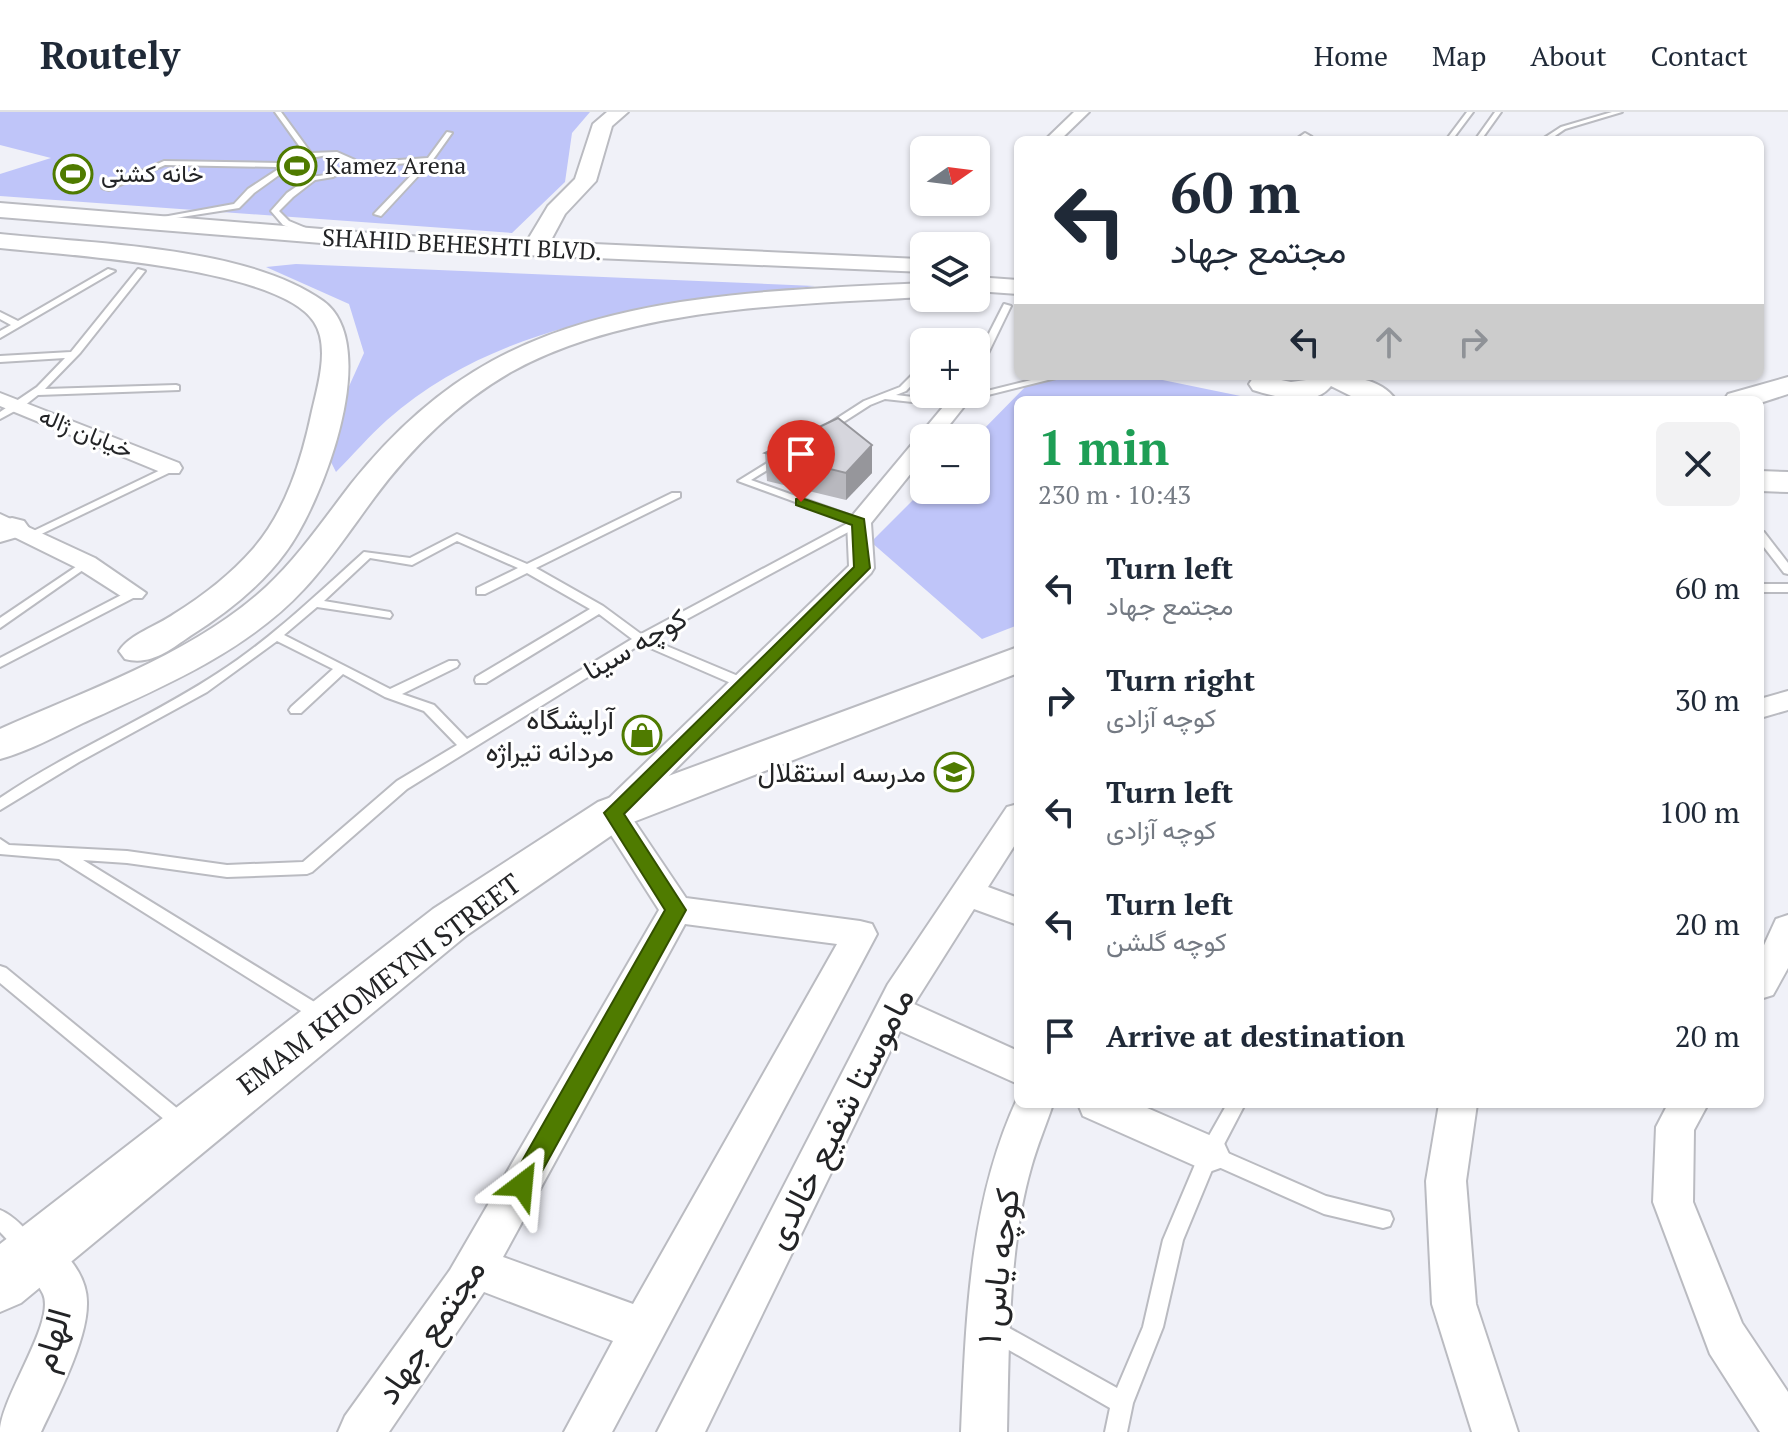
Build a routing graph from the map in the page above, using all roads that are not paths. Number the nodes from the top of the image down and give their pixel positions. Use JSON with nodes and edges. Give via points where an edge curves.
{"nodes":[{"id":1,"x":278,"y":112,"type":"edge"},
{"id":2,"x":619,"y":112,"type":"edge"},
{"id":3,"x":1082,"y":112,"type":"edge"},
{"id":4,"x":1470,"y":112,"type":"edge"},
{"id":5,"x":1498,"y":112,"type":"edge"},
{"id":6,"x":1619,"y":112,"type":"edge"},
{"id":7,"x":449,"y":133,"type":"dead end"},
{"id":8,"x":1056,"y":136,"type":"edge"},
{"id":9,"x":1452,"y":136,"type":"edge"},
{"id":10,"x":1481,"y":136,"type":"edge"},
{"id":11,"x":1550,"y":136,"type":"edge"},
{"id":12,"x":310,"y":156,"type":"junction"},
{"id":13,"x":430,"y":160,"type":"junction"},
{"id":14,"x":352,"y":165,"type":"junction"},
{"id":15,"x":281,"y":168,"type":"junction"},
{"id":16,"x":313,"y":178,"type":"junction"},
{"id":17,"x":106,"y":188,"type":"dead end"},
{"id":18,"x":0,"y":210,"type":"edge"},
{"id":19,"x":378,"y":214,"type":"dead end"},
{"id":20,"x":139,"y":222,"type":"junction"},
{"id":21,"x":0,"y":226,"type":"edge"},
{"id":22,"x":318,"y":237,"type":"junction"},
{"id":23,"x":0,"y":241,"type":"edge"},
{"id":24,"x":534,"y":250,"type":"junction"},
{"id":25,"x":910,"y":265,"type":"edge"},
{"id":26,"x":111,"y":271,"type":"dead end"},
{"id":27,"x":141,"y":271,"type":"dead end"},
{"id":28,"x":990,"y":276,"type":"edge"},
{"id":29,"x":910,"y":280,"type":"edge"},
{"id":30,"x":990,"y":287,"type":"edge"},
{"id":31,"x":1012,"y":288,"type":"edge"},
{"id":32,"x":910,"y":291,"type":"edge"},
{"id":33,"x":0,"y":315,"type":"edge"},
{"id":34,"x":18,"y":325,"type":"junction"},
{"id":35,"x":0,"y":335,"type":"edge"},
{"id":36,"x":990,"y":337,"type":"edge"},
{"id":37,"x":71,"y":355,"type":"junction"},
{"id":38,"x":0,"y":359,"type":"edge"},
{"id":39,"x":1042,"y":380,"type":"edge"},
{"id":40,"x":1320,"y":380,"type":"edge"},
{"id":41,"x":1341,"y":380,"type":"edge"},
{"id":42,"x":910,"y":381,"type":"edge"},
{"id":43,"x":1262,"y":387,"type":"edge"},
{"id":44,"x":176,"y":388,"type":"dead end"},
{"id":45,"x":1787,"y":391,"type":"edge"},
{"id":46,"x":990,"y":392,"type":"edge"},
{"id":47,"x":884,"y":396,"type":"junction"},
{"id":48,"x":1374,"y":396,"type":"edge"},
{"id":49,"x":1760,"y":396,"type":"edge"},
{"id":50,"x":910,"y":397,"type":"edge"},
{"id":51,"x":14,"y":404,"type":"edge"},
{"id":52,"x":952,"y":408,"type":"edge"},
{"id":53,"x":1764,"y":416,"type":"edge"},
{"id":54,"x":939,"y":424,"type":"edge"},
{"id":55,"x":817,"y":434,"type":"edge"},
{"id":56,"x":793,"y":450,"type":"edge"},
{"id":57,"x":910,"y":460,"type":"edge"},
{"id":58,"x":171,"y":468,"type":"joint"},
{"id":59,"x":676,"y":495,"type":"dead end"},
{"id":60,"x":859,"y":522,"type":"junction"},
{"id":61,"x":10,"y":529,"type":"edge"},
{"id":62,"x":1764,"y":539,"type":"edge"},
{"id":63,"x":86,"y":563,"type":"junction"},
{"id":64,"x":531,"y":570,"type":"junction"},
{"id":65,"x":1788,"y":571,"type":"edge"},
{"id":66,"x":1764,"y":588,"type":"edge"},
{"id":67,"x":1788,"y":588,"type":"edge"},
{"id":68,"x":481,"y":591,"type":"dead end"},
{"id":69,"x":133,"y":593,"type":"joint"},
{"id":70,"x":315,"y":603,"type":"junction"},
{"id":71,"x":599,"y":609,"type":"junction"},
{"id":72,"x":386,"y":615,"type":"dead end"},
{"id":73,"x":0,"y":624,"type":"edge"},
{"id":74,"x":278,"y":637,"type":"junction"},
{"id":75,"x":640,"y":639,"type":"junction"},
{"id":76,"x":1014,"y":661,"type":"edge"},
{"id":77,"x":0,"y":663,"type":"edge"},
{"id":78,"x":453,"y":664,"type":"dead end"},
{"id":79,"x":342,"y":668,"type":"junction"},
{"id":80,"x":481,"y":680,"type":"dead end"},
{"id":81,"x":745,"y":684,"type":"junction"},
{"id":82,"x":390,"y":694,"type":"junction"},
{"id":83,"x":1788,"y":700,"type":"edge"},
{"id":84,"x":1764,"y":708,"type":"edge"},
{"id":85,"x":296,"y":710,"type":"dead end"},
{"id":86,"x":0,"y":717,"type":"edge"},
{"id":87,"x":0,"y":745,"type":"edge"},
{"id":88,"x":466,"y":746,"type":"junction"},
{"id":89,"x":0,"y":805,"type":"edge"},
{"id":90,"x":613,"y":813,"type":"junction"},
{"id":91,"x":1014,"y":821,"type":"edge"},
{"id":92,"x":0,"y":844,"type":"edge"},
{"id":93,"x":62,"y":853,"type":"junction"},
{"id":94,"x":967,"y":893,"type":"junction"},
{"id":95,"x":676,"y":910,"type":"junction"},
{"id":96,"x":1014,"y":911,"type":"edge"},
{"id":97,"x":1788,"y":928,"type":"edge"},
{"id":98,"x":0,"y":973,"type":"edge"},
{"id":99,"x":1764,"y":978,"type":"edge"},
{"id":100,"x":892,"y":1011,"type":"junction"},
{"id":101,"x":330,"y":1020,"type":"junction"},
{"id":102,"x":1014,"y":1066,"type":"edge"},
{"id":103,"x":1033,"y":1108,"type":"edge"},
{"id":104,"x":1106,"y":1108,"type":"edge"},
{"id":105,"x":1234,"y":1108,"type":"edge"},
{"id":106,"x":1457,"y":1108,"type":"edge"},
{"id":107,"x":1687,"y":1108,"type":"edge"},
{"id":108,"x":189,"y":1129,"type":"junction"},
{"id":109,"x":1209,"y":1154,"type":"junction"},
{"id":110,"x":0,"y":1219,"type":"edge"},
{"id":111,"x":1383,"y":1219,"type":"dead end"},
{"id":112,"x":18,"y":1268,"type":"edge"},
{"id":113,"x":475,"y":1268,"type":"junction"},
{"id":114,"x":988,"y":1327,"type":"junction"},
{"id":115,"x":643,"y":1330,"type":"junction"},
{"id":116,"x":1122,"y":1403,"type":"junction"},
{"id":117,"x":17,"y":1432,"type":"edge"},
{"id":118,"x":361,"y":1432,"type":"edge"},
{"id":119,"x":587,"y":1432,"type":"edge"},
{"id":120,"x":680,"y":1432,"type":"edge"},
{"id":121,"x":984,"y":1432,"type":"edge"},
{"id":122,"x":1116,"y":1432,"type":"edge"},
{"id":123,"x":1495,"y":1432,"type":"edge"},
{"id":124,"x":1787,"y":1432,"type":"edge"}],
"edges":[{"from":1,"to":12,"type":"lane"},
{"from":2,"to":24,"type":"main road","via":[[603,124],[585,181],[556,211]]},
{"from":3,"to":8,"type":"street"},
{"from":4,"to":9,"type":"lane"},
{"from":5,"to":10,"type":"lane"},
{"from":6,"to":11,"type":"lane"},
{"from":7,"to":13,"type":"lane"},
{"from":12,"to":14,"type":"lane","via":[[342,156]]},
{"from":12,"to":15,"type":"lane"},
{"from":13,"to":14,"type":"lane"},
{"from":13,"to":19,"type":"lane"},
{"from":14,"to":16,"type":"lane"},
{"from":15,"to":16,"type":"lane","via":[[290,177]]},
{"from":15,"to":17,"type":"lane","via":[[164,163]]},
{"from":15,"to":20,"type":"lane","via":[[236,206]]},
{"from":16,"to":22,"type":"lane","via":[[275,211],[286,223]]},
{"from":18,"to":20,"type":"main road","name":"SHAHID BEHESHTI BLVD."},
{"from":20,"to":22,"type":"main road","name":"SHAHID BEHESHTI BLVD."},
{"from":21,"to":29,"type":"main road","via":[[401,258]]},
{"from":22,"to":24,"type":"main road","name":"SHAHID BEHESHTI BLVD."},
{"from":23,"to":86,"type":"main road","via":[[249,275],[315,307],[334,336],[335,359],[300,502],[260,562],[214,604],[170,634]]},
{"from":24,"to":25,"type":"main road","name":"SHAHID BEHESHTI BLVD."},
{"from":26,"to":34,"type":"lane"},
{"from":27,"to":37,"type":"lane"},
{"from":28,"to":31,"type":"main road"},
{"from":30,"to":31,"type":"main road"},
{"from":31,"to":36,"type":"lane"},
{"from":32,"to":87,"type":"main road","via":[[679,313],[579,336],[506,364],[416,431],[264,607],[214,642]]},
{"from":33,"to":34,"type":"lane"},
{"from":34,"to":35,"type":"lane"},
{"from":37,"to":38,"type":"lane"},
{"from":37,"to":51,"type":"lane"},
{"from":39,"to":46,"type":"lane"},
{"from":40,"to":43,"type":"main road","via":[[1308,390]]},
{"from":41,"to":48,"type":"main road"},
{"from":42,"to":47,"type":"lane"},
{"from":44,"to":51,"type":"lane"},
{"from":45,"to":49,"type":"main road"},
{"from":45,"to":53,"type":"main road"},
{"from":47,"to":50,"type":"lane"},
{"from":47,"to":55,"type":"lane"},
{"from":51,"to":58,"type":"street","name":"خیابان ژاله"},
{"from":52,"to":54,"type":"street"},
{"from":56,"to":60,"type":"lane","via":[[743,481]]},
{"from":57,"to":60,"type":"street"},
{"from":58,"to":61,"type":"lane"},
{"from":59,"to":64,"type":"lane"},
{"from":60,"to":75,"type":"lane","name":"کوچه سینا"},
{"from":60,"to":81,"type":"street","via":[[862,568]]},
{"from":61,"to":63,"type":"street"},
{"from":62,"to":65,"type":"lane"},
{"from":63,"to":69,"type":"street"},
{"from":63,"to":73,"type":"lane"},
{"from":64,"to":68,"type":"lane"},
{"from":64,"to":70,"type":"lane","via":[[457,537],[412,562],[368,554]]},
{"from":64,"to":71,"type":"lane"},
{"from":66,"to":67,"type":"lane"},
{"from":69,"to":77,"type":"lane"},
{"from":70,"to":72,"type":"lane"},
{"from":70,"to":74,"type":"lane"},
{"from":71,"to":75,"type":"lane"},
{"from":71,"to":80,"type":"lane"},
{"from":74,"to":79,"type":"lane"},
{"from":74,"to":89,"type":"lane","via":[[204,688],[33,781]]},
{"from":75,"to":81,"type":"lane"},
{"from":75,"to":88,"type":"lane","name":"کوچه سینا"},
{"from":76,"to":90,"type":"main road","name":"EMAM KHOMEYNI STREET"},
{"from":78,"to":82,"type":"lane"},
{"from":79,"to":82,"type":"lane"},
{"from":79,"to":85,"type":"lane"},
{"from":81,"to":90,"type":"street"},
{"from":82,"to":88,"type":"lane","via":[[429,708]]},
{"from":83,"to":84,"type":"street"},
{"from":88,"to":93,"type":"lane","name":"کوچه سینا","via":[[402,785],[307,868],[227,871]]},
{"from":90,"to":95,"type":"street"},
{"from":90,"to":101,"type":"main road","name":"EMAM KHOMEYNI STREET","via":[[450,922]]},
{"from":91,"to":94,"type":"street","name":"ماموستا شفیع خالدی"},
{"from":92,"to":93,"type":"lane","via":[[5,850]]},
{"from":93,"to":101,"type":"lane"},
{"from":94,"to":96,"type":"street"},
{"from":94,"to":100,"type":"street","name":"ماموستا شفیع خالدی"},
{"from":95,"to":113,"type":"street","name":"مجتمع جهاد"},
{"from":95,"to":115,"type":"street","via":[[860,934]]},
{"from":97,"to":99,"type":"street"},
{"from":98,"to":108,"type":"lane"},
{"from":100,"to":102,"type":"street"},
{"from":100,"to":120,"type":"street","name":"ماموستا شفیع خالدی"},
{"from":101,"to":108,"type":"main road","name":"EMAM KHOMEYNI STREET"},
{"from":103,"to":114,"type":"street","name":"کوچه یاس ۱","via":[[1010,1170]]},
{"from":104,"to":109,"type":"street"},
{"from":105,"to":109,"type":"lane"},
{"from":106,"to":123,"type":"street","via":[[1446,1181],[1454,1304]]},
{"from":107,"to":124,"type":"street","via":[[1675,1127],[1673,1202],[1726,1338]]},
{"from":108,"to":112,"type":"main road","name":"EMAM KHOMEYNI STREET"},
{"from":109,"to":111,"type":"lane","via":[[1324,1205]]},
{"from":109,"to":116,"type":"lane","via":[[1173,1240],[1153,1327]]},
{"from":110,"to":112,"type":"lane"},
{"from":112,"to":117,"type":"street","name":"الهام","via":[[60,1278],[67,1302]]},
{"from":113,"to":115,"type":"street"},
{"from":113,"to":118,"type":"street","name":"مجتمع جهاد"},
{"from":114,"to":116,"type":"lane"},
{"from":114,"to":121,"type":"street","name":"کوچه یاس ۱"},
{"from":115,"to":119,"type":"street"},
{"from":116,"to":122,"type":"lane"}]}
